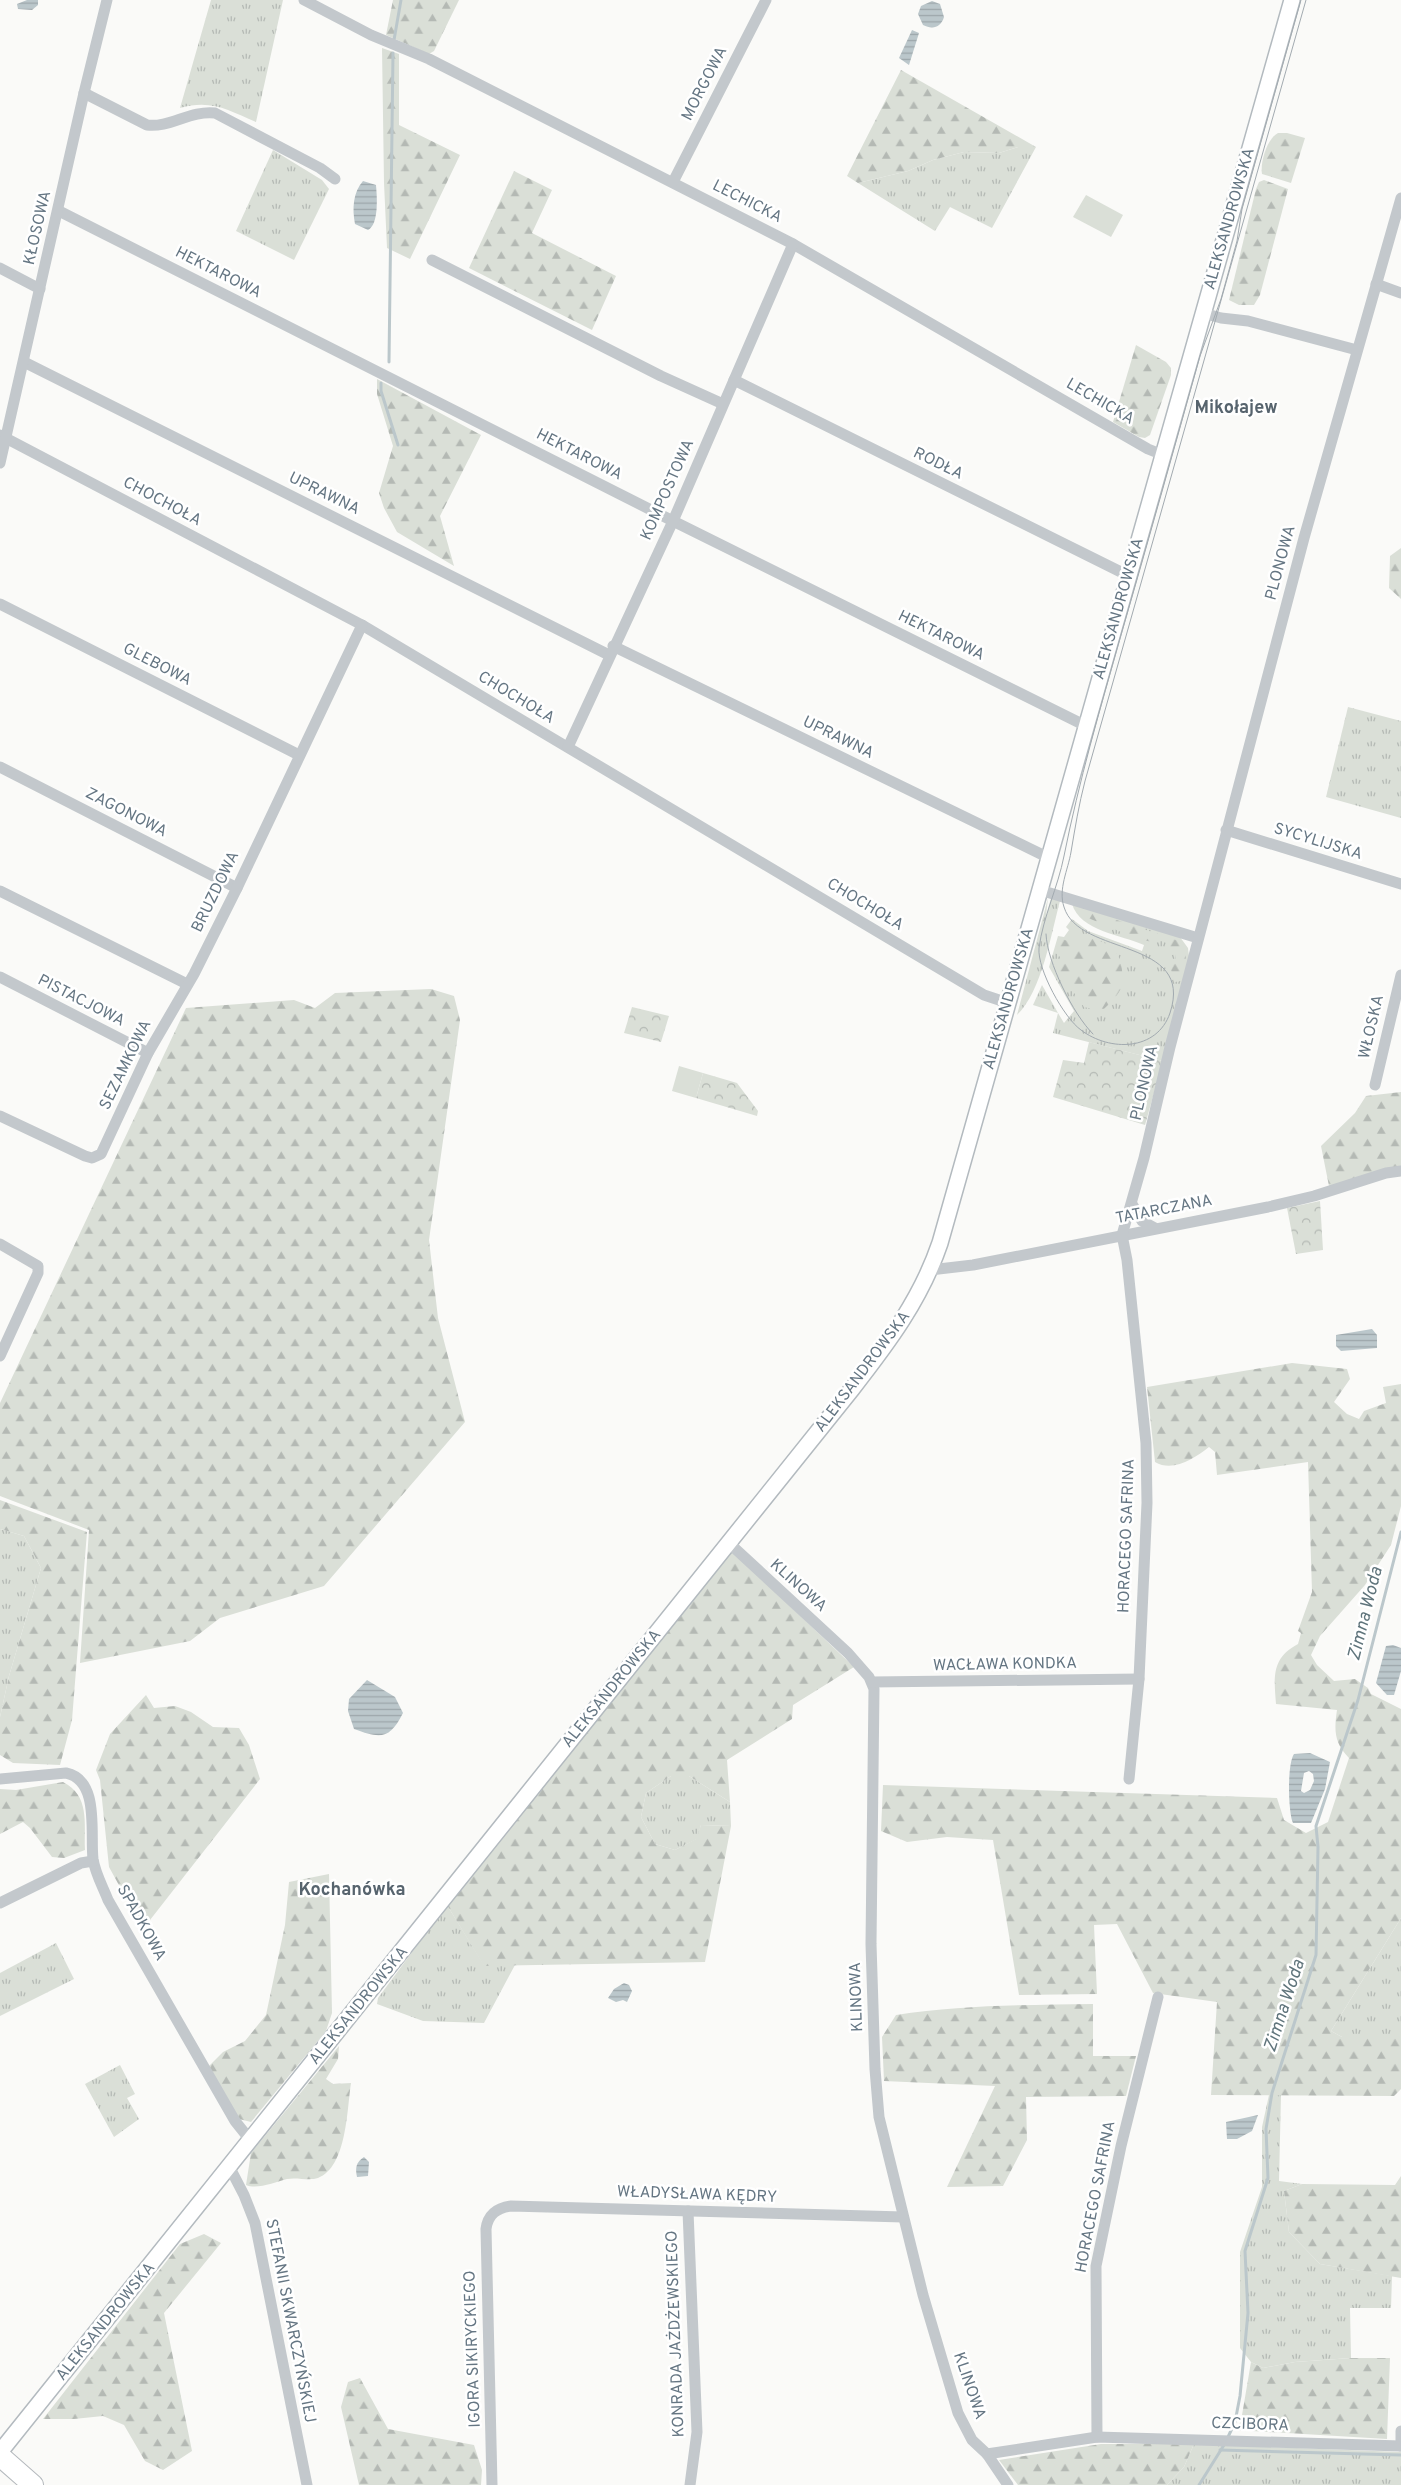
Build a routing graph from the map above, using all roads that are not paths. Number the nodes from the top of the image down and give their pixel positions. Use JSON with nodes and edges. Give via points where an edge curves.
{"nodes":[{"id":1,"x":107,"y":0,"type":"edge"},
{"id":2,"x":304,"y":0,"type":"edge"},
{"id":3,"x":766,"y":0,"type":"edge"},
{"id":4,"x":1292,"y":0,"type":"edge"},
{"id":5,"x":84,"y":93,"type":"junction"},
{"id":6,"x":335,"y":180,"type":"dead end"},
{"id":7,"x":673,"y":182,"type":"junction"},
{"id":8,"x":1401,"y":198,"type":"edge"},
{"id":9,"x":59,"y":211,"type":"junction"},
{"id":10,"x":793,"y":244,"type":"junction"},
{"id":11,"x":432,"y":260,"type":"dead end"},
{"id":12,"x":0,"y":268,"type":"edge"},
{"id":13,"x":1376,"y":284,"type":"junction"},
{"id":14,"x":40,"y":289,"type":"junction"},
{"id":15,"x":1401,"y":293,"type":"edge"},
{"id":16,"x":1203,"y":313,"type":"junction"},
{"id":17,"x":1356,"y":350,"type":"junction"},
{"id":18,"x":24,"y":362,"type":"junction"},
{"id":19,"x":734,"y":380,"type":"junction"},
{"id":20,"x":723,"y":404,"type":"junction"},
{"id":21,"x":3,"y":437,"type":"edge"},
{"id":22,"x":1163,"y":455,"type":"junction"},
{"id":23,"x":0,"y":463,"type":"edge"},
{"id":24,"x":673,"y":521,"type":"junction"},
{"id":25,"x":1129,"y":576,"type":"junction"},
{"id":26,"x":0,"y":604,"type":"edge"},
{"id":27,"x":362,"y":625,"type":"junction"},
{"id":28,"x":611,"y":650,"type":"junction"},
{"id":29,"x":1086,"y":726,"type":"junction"},
{"id":30,"x":568,"y":747,"type":"junction"},
{"id":31,"x":299,"y":756,"type":"junction"},
{"id":32,"x":0,"y":767,"type":"edge"},
{"id":33,"x":1226,"y":830,"type":"junction"},
{"id":34,"x":1049,"y":858,"type":"junction"},
{"id":35,"x":1401,"y":884,"type":"edge"},
{"id":36,"x":237,"y":888,"type":"junction"},
{"id":37,"x":1040,"y":890,"type":"junction"},
{"id":38,"x":0,"y":891,"type":"edge"},
{"id":39,"x":1198,"y":938,"type":"junction"},
{"id":40,"x":1401,"y":975,"type":"edge"},
{"id":41,"x":0,"y":977,"type":"edge"},
{"id":42,"x":187,"y":984,"type":"junction"},
{"id":43,"x":1008,"y":1003,"type":"junction"},
{"id":44,"x":148,"y":1052,"type":"junction"},
{"id":45,"x":1375,"y":1085,"type":"dead end"},
{"id":46,"x":0,"y":1116,"type":"edge"},
{"id":47,"x":1401,"y":1171,"type":"edge"},
{"id":48,"x":1132,"y":1204,"type":"junction"},
{"id":49,"x":1155,"y":1228,"type":"junction"},
{"id":50,"x":1122,"y":1235,"type":"junction"},
{"id":51,"x":0,"y":1244,"type":"edge"},
{"id":52,"x":930,"y":1270,"type":"junction"},
{"id":53,"x":0,"y":1356,"type":"edge"},
{"id":54,"x":729,"y":1543,"type":"junction"},
{"id":55,"x":1138,"y":1679,"type":"junction"},
{"id":56,"x":872,"y":1682,"type":"junction"},
{"id":57,"x":0,"y":1779,"type":"edge"},
{"id":58,"x":1129,"y":1779,"type":"dead end"},
{"id":59,"x":94,"y":1861,"type":"junction"},
{"id":60,"x":0,"y":1903,"type":"edge"},
{"id":61,"x":1158,"y":1998,"type":"dead end"},
{"id":62,"x":251,"y":2141,"type":"junction"},
{"id":63,"x":230,"y":2168,"type":"junction"},
{"id":64,"x":688,"y":2211,"type":"junction"},
{"id":65,"x":492,"y":2214,"type":"joint"},
{"id":66,"x":903,"y":2217,"type":"junction"},
{"id":67,"x":1401,"y":2430,"type":"edge"},
{"id":68,"x":1097,"y":2437,"type":"junction"},
{"id":69,"x":1401,"y":2446,"type":"edge"},
{"id":70,"x":0,"y":2452,"type":"edge"},
{"id":71,"x":987,"y":2454,"type":"junction"},
{"id":72,"x":0,"y":2456,"type":"edge"},
{"id":73,"x":32,"y":2484,"type":"edge"},
{"id":74,"x":307,"y":2485,"type":"edge"},
{"id":75,"x":492,"y":2485,"type":"edge"},
{"id":76,"x":690,"y":2485,"type":"edge"},
{"id":77,"x":1008,"y":2485,"type":"edge"}],
"edges":[{"from":1,"to":5,"type":"street","name":"KŁOSOWA"},
{"from":2,"to":7,"type":"street","name":"LECHICKA"},
{"from":3,"to":7,"type":"street","name":"MORGOWA"},
{"from":4,"to":16,"type":"main road","name":"ALEKSANDROWSKA"},
{"from":5,"to":6,"type":"street","via":[[147,125],[198,113],[215,114],[320,168]]},
{"from":5,"to":9,"type":"street","name":"KŁOSOWA"},
{"from":7,"to":10,"type":"street","name":"LECHICKA"},
{"from":8,"to":13,"type":"street","name":"PLONOWA"},
{"from":9,"to":14,"type":"street","name":"KŁOSOWA"},
{"from":9,"to":24,"type":"street","name":"HEKTAROWA"},
{"from":10,"to":19,"type":"street","name":"KOMPOSTOWA"},
{"from":10,"to":22,"type":"street","name":"LECHICKA"},
{"from":11,"to":20,"type":"street"},
{"from":12,"to":14,"type":"street"},
{"from":13,"to":15,"type":"street"},
{"from":13,"to":17,"type":"street","name":"PLONOWA"},
{"from":14,"to":18,"type":"street","name":"KŁOSOWA"},
{"from":16,"to":17,"type":"street","via":[[1248,321]]},
{"from":16,"to":22,"type":"main road","name":"ALEKSANDROWSKA"},
{"from":17,"to":33,"type":"street","name":"PLONOWA"},
{"from":18,"to":21,"type":"street","name":"KŁOSOWA"},
{"from":18,"to":28,"type":"street","name":"UPRAWNA"},
{"from":19,"to":20,"type":"street","name":"KOMPOSTOWA"},
{"from":19,"to":25,"type":"street","name":"RODŁA"},
{"from":20,"to":24,"type":"street","name":"KOMPOSTOWA"},
{"from":21,"to":23,"type":"street","name":"KŁOSOWA"},
{"from":21,"to":27,"type":"street","name":"CHOCHOŁA"},
{"from":22,"to":25,"type":"main road","name":"ALEKSANDROWSKA"},
{"from":24,"to":28,"type":"street","name":"KOMPOSTOWA"},
{"from":24,"to":29,"type":"street","name":"HEKTAROWA"},
{"from":25,"to":29,"type":"main road","name":"ALEKSANDROWSKA"},
{"from":26,"to":31,"type":"street","name":"GLEBOWA"},
{"from":27,"to":30,"type":"street","name":"CHOCHOŁA"},
{"from":27,"to":31,"type":"street","name":"BRUZDOWA"},
{"from":28,"to":30,"type":"street","name":"KOMPOSTOWA"},
{"from":28,"to":34,"type":"street","name":"UPRAWNA"},
{"from":29,"to":34,"type":"main road","name":"ALEKSANDROWSKA"},
{"from":30,"to":43,"type":"street","name":"CHOCHOŁA","via":[[984,995]]},
{"from":31,"to":36,"type":"street","name":"BRUZDOWA"},
{"from":32,"to":36,"type":"street","name":"ZAGONOWA"},
{"from":33,"to":35,"type":"street","name":"SYCYLIJSKA"},
{"from":33,"to":39,"type":"street","name":"PLONOWA"},
{"from":34,"to":37,"type":"main road","name":"ALEKSANDROWSKA"},
{"from":36,"to":42,"type":"street","name":"BRUZDOWA"},
{"from":37,"to":39,"type":"street"},
{"from":37,"to":43,"type":"main road","name":"ALEKSANDROWSKA"},
{"from":38,"to":42,"type":"street"},
{"from":39,"to":48,"type":"street","name":"PLONOWA"},
{"from":40,"to":45,"type":"street","name":"WŁOSKA"},
{"from":41,"to":44,"type":"street","name":"PISTACJOWA"},
{"from":42,"to":44,"type":"street","name":"SEZAMKOWA"},
{"from":43,"to":52,"type":"main road","name":"ALEKSANDROWSKA"},
{"from":44,"to":46,"type":"street","name":"SEZAMKOWA","via":[[101,1154],[92,1158]]},
{"from":47,"to":49,"type":"street","name":"TATARCZANA","via":[[1292,1202]]},
{"from":48,"to":49,"type":"street","via":[[1142,1221]]},
{"from":48,"to":50,"type":"street","name":"PLONOWA"},
{"from":49,"to":50,"type":"street","name":"TATARCZANA"},
{"from":50,"to":52,"type":"street","name":"TATARCZANA","via":[[974,1265]]},
{"from":50,"to":55,"type":"street","name":"HORACEGO SAFRINA","via":[[1147,1472]]},
{"from":51,"to":53,"type":"street","via":[[38,1266],[38,1273]]},
{"from":52,"to":54,"type":"main road","name":"ALEKSANDROWSKA","via":[[892,1338]]},
{"from":54,"to":56,"type":"street","name":"KLINOWA","via":[[848,1653]]},
{"from":54,"to":62,"type":"main road","name":"ALEKSANDROWSKA"},
{"from":55,"to":56,"type":"street","name":"WACŁAWA KONDKA"},
{"from":55,"to":58,"type":"street","name":"HORACEGO SAFRINA"},
{"from":56,"to":66,"type":"street","name":"KLINOWA","via":[[876,1706],[871,1925],[875,2069],[881,2131]]},
{"from":57,"to":59,"type":"street","name":"SPADKOWA","via":[[66,1773],[80,1779],[90,1800]]},
{"from":59,"to":60,"type":"street","via":[[81,1863]]},
{"from":59,"to":62,"type":"street","name":"SPADKOWA","via":[[108,1900],[235,2121]]},
{"from":61,"to":68,"type":"street","name":"HORACEGO SAFRINA","via":[[1121,2146],[1096,2266]]},
{"from":62,"to":63,"type":"main road","name":"ALEKSANDROWSKA"},
{"from":63,"to":70,"type":"main road","name":"ALEKSANDROWSKA"},
{"from":63,"to":74,"type":"street","name":"STEFANII SKWARCZYŃSKIEJ","via":[[255,2223]]},
{"from":64,"to":65,"type":"street","name":"WŁADYSŁAWA KĘDRY","via":[[511,2206]]},
{"from":64,"to":66,"type":"street","name":"WŁADYSŁAWA KĘDRY"},
{"from":64,"to":76,"type":"street","name":"KONRADA JAŻDŻEWSKIEGO","via":[[697,2432]]},
{"from":65,"to":75,"type":"street","name":"IGORA SIKIRYCKIEGO","via":[[486,2229]]},
{"from":66,"to":71,"type":"street","name":"KLINOWA","via":[[958,2413],[972,2440]]},
{"from":67,"to":69,"type":"street"},
{"from":68,"to":69,"type":"street","name":"CZCIBORA"},
{"from":68,"to":71,"type":"street","name":"CZCIBORA"},
{"from":71,"to":77,"type":"street","name":"KLINOWA"},
{"from":72,"to":73,"type":"highway"}]}
